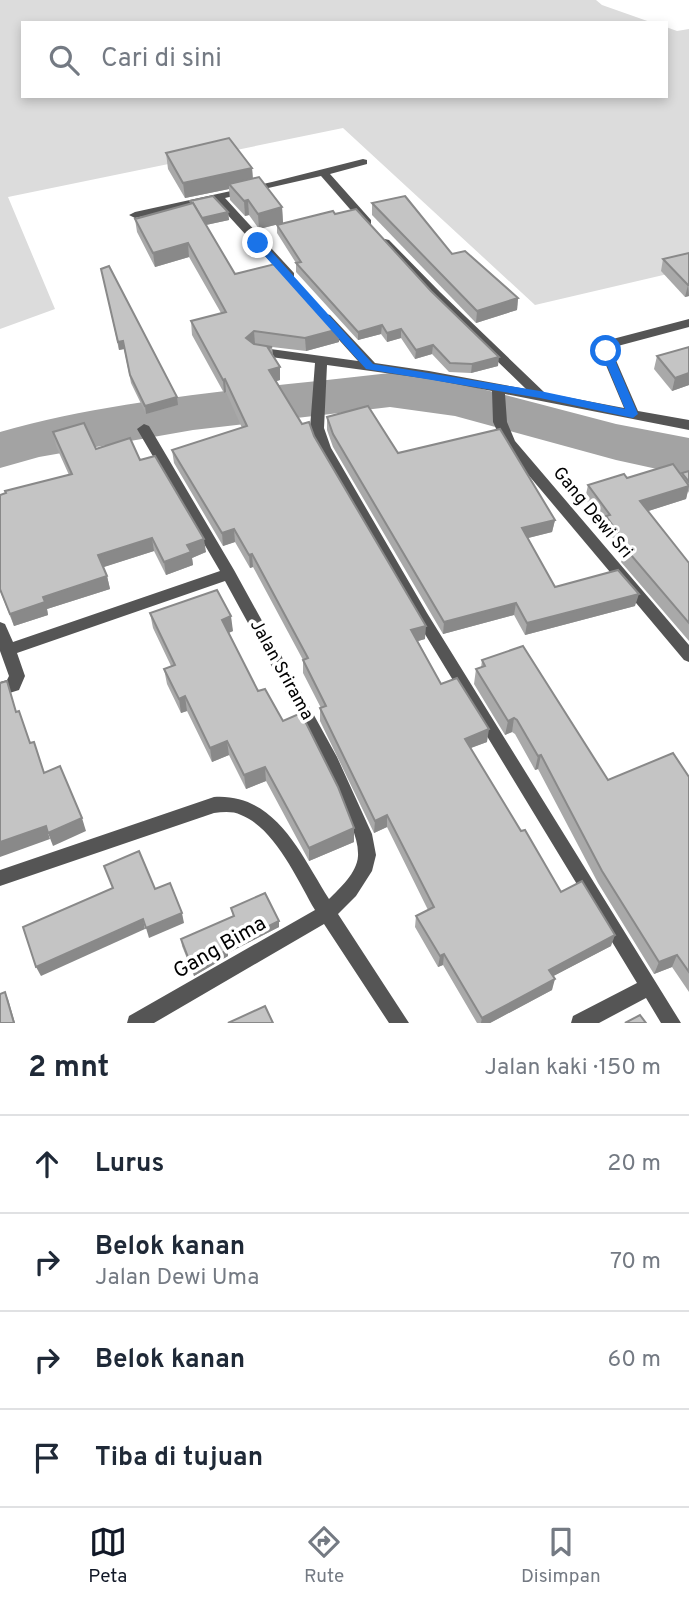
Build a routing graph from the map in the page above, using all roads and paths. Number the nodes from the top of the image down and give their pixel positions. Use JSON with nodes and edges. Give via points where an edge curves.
{"nodes":[{"id":1,"x":363,"y":162,"type":"dead end"},
{"id":2,"x":324,"y":173,"type":"junction"},
{"id":3,"x":219,"y":198,"type":"junction"},
{"id":4,"x":135,"y":215,"type":"dead end"},
{"id":5,"x":303,"y":291,"type":"edge"},
{"id":6,"x":320,"y":310,"type":"edge"},
{"id":7,"x":689,"y":323,"type":"edge"},
{"id":8,"x":254,"y":351,"type":"edge"},
{"id":9,"x":321,"y":362,"type":"junction"},
{"id":10,"x":370,"y":366,"type":"junction"},
{"id":11,"x":497,"y":394,"type":"junction"},
{"id":12,"x":540,"y":395,"type":"junction"},
{"id":13,"x":633,"y":414,"type":"junction"},
{"id":14,"x":689,"y":425,"type":"edge"},
{"id":15,"x":144,"y":429,"type":"dead end"},
{"id":16,"x":229,"y":575,"type":"junction"},
{"id":17,"x":0,"y":628,"type":"edge"},
{"id":18,"x":8,"y":650,"type":"junction"},
{"id":19,"x":689,"y":656,"type":"edge"},
{"id":20,"x":0,"y":690,"type":"edge"},
{"id":21,"x":0,"y":878,"type":"edge"},
{"id":22,"x":327,"y":913,"type":"junction"},
{"id":23,"x":648,"y":988,"type":"junction"},
{"id":24,"x":136,"y":1023,"type":"edge"},
{"id":25,"x":400,"y":1023,"type":"edge"},
{"id":26,"x":580,"y":1023,"type":"edge"},
{"id":27,"x":672,"y":1023,"type":"edge"}],
"edges":[{"from":1,"to":2,"type":"street"},
{"from":2,"to":3,"type":"street"},
{"from":2,"to":12,"type":"street","via":[[436,295]]},
{"from":3,"to":4,"type":"street"},
{"from":3,"to":5,"type":"street"},
{"from":6,"to":10,"type":"street"},
{"from":7,"to":13,"type":"street","via":[[610,344],[606,351]]},
{"from":8,"to":9,"type":"street"},
{"from":9,"to":10,"type":"street"},
{"from":9,"to":23,"type":"street","via":[[317,428],[324,448]]},
{"from":10,"to":11,"type":"street"},
{"from":11,"to":12,"type":"street"},
{"from":11,"to":19,"type":"street","name":"Gang Dewi Sri","via":[[500,422],[509,443]]},
{"from":12,"to":13,"type":"street"},
{"from":13,"to":14,"type":"street"},
{"from":15,"to":16,"type":"street","name":"Jalan Srirama"},
{"from":16,"to":18,"type":"street"},
{"from":16,"to":22,"type":"street","name":"Jalan Srirama","via":[[331,762],[363,834],[368,855],[363,871]]},
{"from":17,"to":18,"type":"street"},
{"from":18,"to":20,"type":"street","via":[[18,676],[13,685]]},
{"from":21,"to":22,"type":"street","via":[[230,803],[262,819],[285,843]]},
{"from":22,"to":24,"type":"street","name":"Gang Bima"},
{"from":22,"to":25,"type":"street"},
{"from":23,"to":26,"type":"street"},
{"from":23,"to":27,"type":"street"}]}
